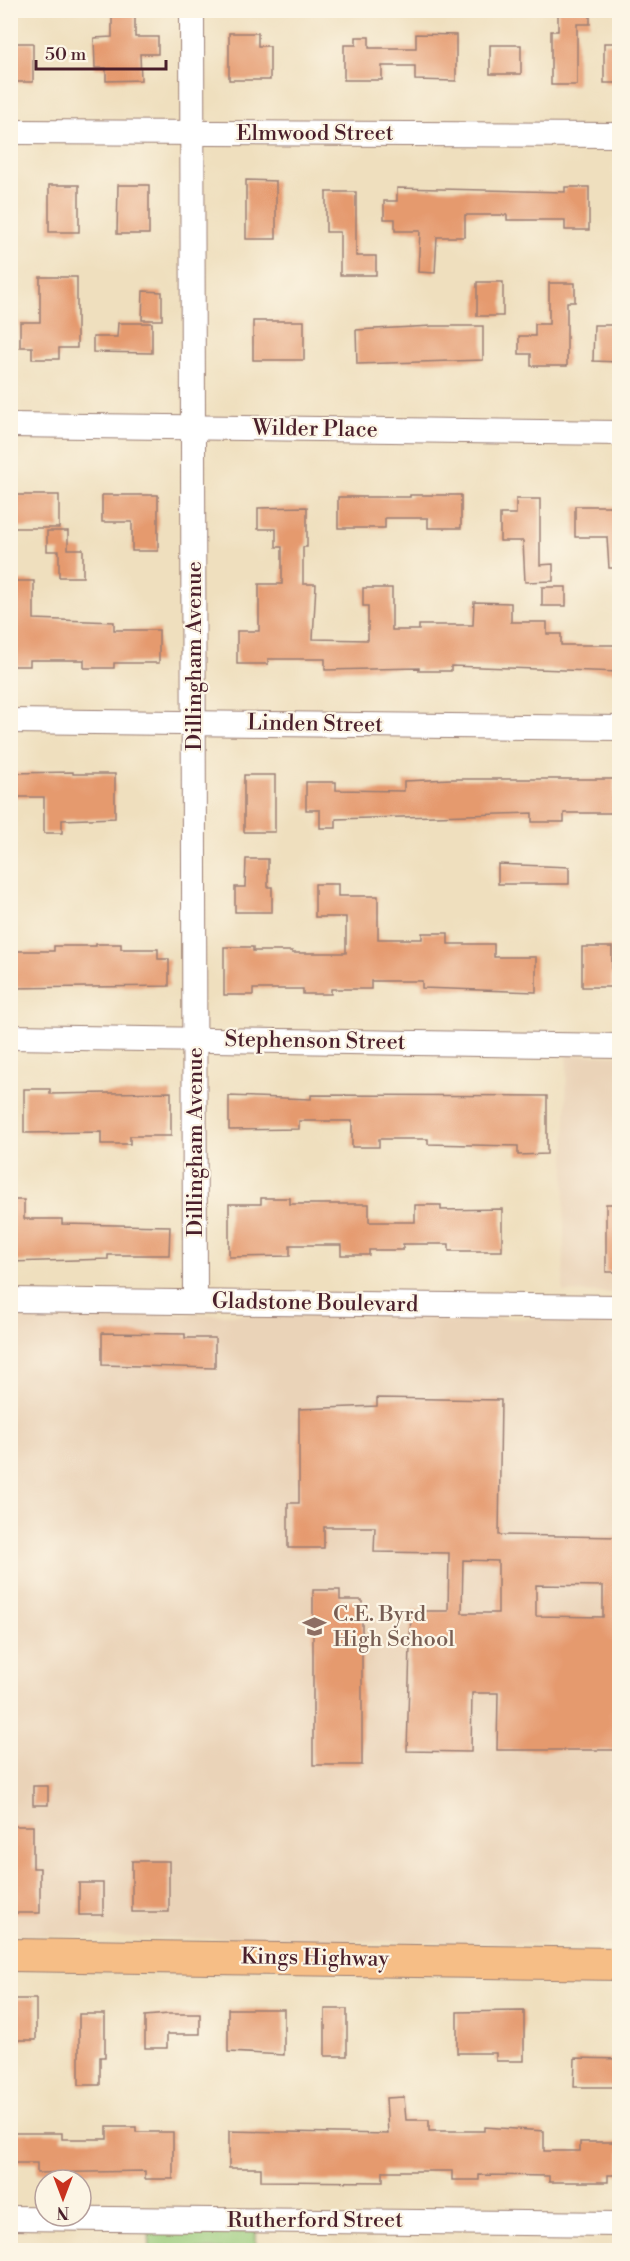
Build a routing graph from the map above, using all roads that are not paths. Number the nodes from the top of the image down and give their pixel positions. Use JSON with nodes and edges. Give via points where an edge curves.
{"nodes":[{"id":1,"x":192,"y":10,"type":"edge"},
{"id":2,"x":10,"y":132,"type":"edge"},
{"id":3,"x":193,"y":132,"type":"junction"},
{"id":4,"x":620,"y":135,"type":"edge"},
{"id":5,"x":10,"y":425,"type":"edge"},
{"id":6,"x":193,"y":427,"type":"junction"},
{"id":7,"x":620,"y":433,"type":"edge"},
{"id":8,"x":10,"y":721,"type":"edge"},
{"id":9,"x":194,"y":722,"type":"junction"},
{"id":10,"x":620,"y":728,"type":"edge"},
{"id":11,"x":10,"y":1037,"type":"edge"},
{"id":12,"x":194,"y":1040,"type":"junction"},
{"id":13,"x":620,"y":1046,"type":"edge"},
{"id":14,"x":10,"y":1300,"type":"edge"},
{"id":15,"x":195,"y":1301,"type":"junction"},
{"id":16,"x":620,"y":1307,"type":"edge"},
{"id":17,"x":10,"y":1955,"type":"edge"},
{"id":18,"x":620,"y":1964,"type":"edge"},
{"id":19,"x":10,"y":2218,"type":"edge"},
{"id":20,"x":620,"y":2224,"type":"edge"}],
"edges":[{"from":1,"to":3,"type":"street","name":"Dillingham Avenue"},
{"from":2,"to":3,"type":"street","name":"Elmwood Street"},
{"from":3,"to":4,"type":"street","name":"Elmwood Street"},
{"from":3,"to":6,"type":"street","name":"Dillingham Avenue"},
{"from":5,"to":6,"type":"street","name":"Wilder Place"},
{"from":6,"to":7,"type":"street","name":"Wilder Place"},
{"from":6,"to":9,"type":"street","name":"Dillingham Avenue"},
{"from":8,"to":9,"type":"street","name":"Linden Street"},
{"from":9,"to":10,"type":"street","name":"Linden Street"},
{"from":9,"to":12,"type":"street","name":"Dillingham Avenue"},
{"from":11,"to":12,"type":"street","name":"Stephenson Street"},
{"from":12,"to":13,"type":"street","name":"Stephenson Street"},
{"from":12,"to":15,"type":"street","name":"Dillingham Avenue"},
{"from":14,"to":15,"type":"street","name":"Gladstone Boulevard"},
{"from":15,"to":16,"type":"street","name":"Gladstone Boulevard"},
{"from":17,"to":18,"type":"main road","name":"Kings Highway"},
{"from":19,"to":20,"type":"street","name":"Rutherford Street"}]}
